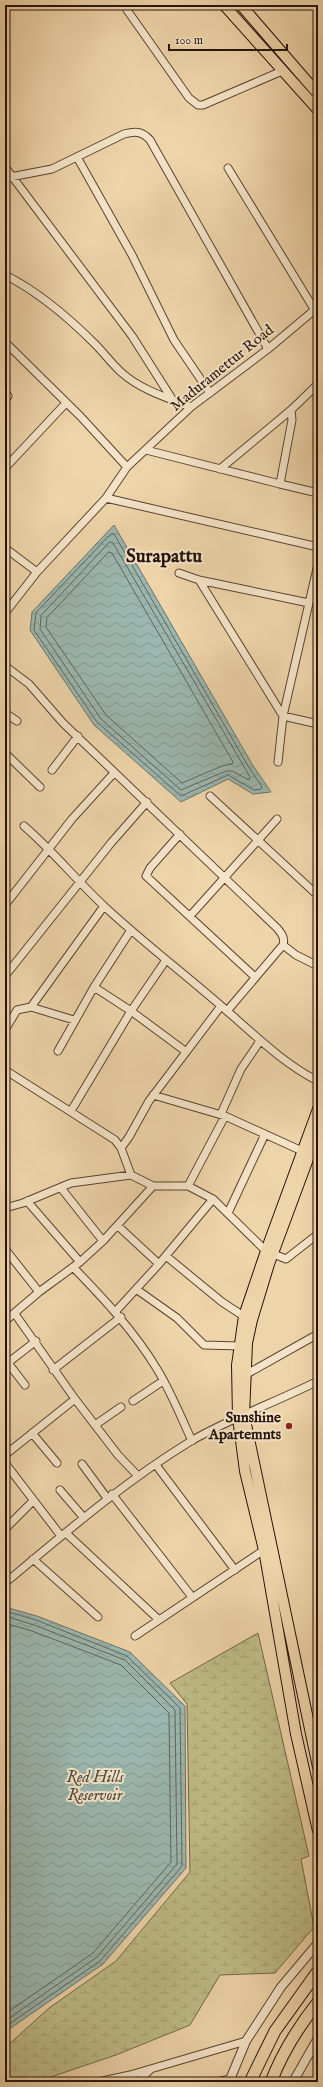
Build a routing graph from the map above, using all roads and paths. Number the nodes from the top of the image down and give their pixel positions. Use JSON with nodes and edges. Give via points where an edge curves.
{"nodes":[{"id":1,"x":224,"y":5,"type":"edge"},
{"id":2,"x":241,"y":5,"type":"edge"},
{"id":3,"x":127,"y":10,"type":"dead end"},
{"id":4,"x":282,"y":71,"type":"junction"},
{"id":5,"x":318,"y":94,"type":"edge"},
{"id":6,"x":318,"y":110,"type":"edge"},
{"id":7,"x":77,"y":157,"type":"junction"},
{"id":8,"x":5,"y":167,"type":"edge"},
{"id":9,"x":228,"y":168,"type":"dead end"},
{"id":10,"x":8,"y":178,"type":"edge"},
{"id":11,"x":5,"y":275,"type":"edge"},
{"id":12,"x":316,"y":308,"type":"edge"},
{"id":13,"x":5,"y":342,"type":"edge"},
{"id":14,"x":268,"y":349,"type":"junction"},
{"id":15,"x":318,"y":384,"type":"edge"},
{"id":16,"x":210,"y":393,"type":"junction"},
{"id":17,"x":172,"y":400,"type":"junction"},
{"id":18,"x":66,"y":403,"type":"junction"},
{"id":19,"x":191,"y":407,"type":"junction"},
{"id":20,"x":291,"y":410,"type":"junction"},
{"id":21,"x":146,"y":450,"type":"junction"},
{"id":22,"x":127,"y":467,"type":"junction"},
{"id":23,"x":5,"y":468,"type":"edge"},
{"id":24,"x":220,"y":469,"type":"junction"},
{"id":25,"x":280,"y":484,"type":"junction"},
{"id":26,"x":318,"y":493,"type":"edge"},
{"id":27,"x":106,"y":498,"type":"junction"},
{"id":28,"x":318,"y":547,"type":"edge"},
{"id":29,"x":5,"y":548,"type":"edge"},
{"id":30,"x":318,"y":564,"type":"edge"},
{"id":31,"x":37,"y":572,"type":"junction"},
{"id":32,"x":179,"y":573,"type":"dead end"},
{"id":33,"x":199,"y":580,"type":"junction"},
{"id":34,"x":309,"y":603,"type":"junction"},
{"id":35,"x":5,"y":613,"type":"edge"},
{"id":36,"x":5,"y":666,"type":"edge"},
{"id":37,"x":5,"y":713,"type":"edge"},
{"id":38,"x":283,"y":716,"type":"junction"},
{"id":39,"x":17,"y":721,"type":"dead end"},
{"id":40,"x":318,"y":724,"type":"edge"},
{"id":41,"x":78,"y":736,"type":"junction"},
{"id":42,"x":5,"y":753,"type":"edge"},
{"id":43,"x":278,"y":762,"type":"dead end"},
{"id":44,"x":52,"y":770,"type":"dead end"},
{"id":45,"x":114,"y":773,"type":"junction"},
{"id":46,"x":40,"y":787,"type":"dead end"},
{"id":47,"x":210,"y":796,"type":"dead end"},
{"id":48,"x":147,"y":802,"type":"junction"},
{"id":49,"x":318,"y":818,"type":"edge"},
{"id":50,"x":277,"y":819,"type":"dead end"},
{"id":51,"x":24,"y":826,"type":"dead end"},
{"id":52,"x":318,"y":829,"type":"edge"},
{"id":53,"x":180,"y":834,"type":"junction"},
{"id":54,"x":258,"y":842,"type":"junction"},
{"id":55,"x":48,"y":847,"type":"junction"},
{"id":56,"x":224,"y":877,"type":"junction"},
{"id":57,"x":81,"y":882,"type":"junction"},
{"id":58,"x":314,"y":892,"type":"dead end"},
{"id":59,"x":5,"y":905,"type":"edge"},
{"id":60,"x":104,"y":906,"type":"junction"},
{"id":61,"x":190,"y":916,"type":"junction"},
{"id":62,"x":131,"y":930,"type":"junction"},
{"id":63,"x":283,"y":945,"type":"junction"},
{"id":64,"x":166,"y":960,"type":"junction"},
{"id":65,"x":318,"y":966,"type":"edge"},
{"id":66,"x":5,"y":976,"type":"edge"},
{"id":67,"x":256,"y":977,"type":"junction"},
{"id":68,"x":94,"y":987,"type":"junction"},
{"id":69,"x":221,"y":1006,"type":"junction"},
{"id":70,"x":31,"y":1007,"type":"junction"},
{"id":71,"x":131,"y":1011,"type":"junction"},
{"id":72,"x":227,"y":1011,"type":"junction"},
{"id":73,"x":74,"y":1020,"type":"junction"},
{"id":74,"x":5,"y":1030,"type":"edge"},
{"id":75,"x":260,"y":1041,"type":"junction"},
{"id":76,"x":58,"y":1051,"type":"dead end"},
{"id":77,"x":185,"y":1051,"type":"junction"},
{"id":78,"x":5,"y":1070,"type":"edge"},
{"id":79,"x":318,"y":1082,"type":"edge"},
{"id":80,"x":153,"y":1095,"type":"junction"},
{"id":81,"x":318,"y":1109,"type":"edge"},
{"id":82,"x":71,"y":1111,"type":"junction"},
{"id":83,"x":223,"y":1115,"type":"junction"},
{"id":84,"x":318,"y":1132,"type":"edge"},
{"id":85,"x":265,"y":1134,"type":"junction"},
{"id":86,"x":121,"y":1148,"type":"junction"},
{"id":87,"x":302,"y":1151,"type":"junction"},
{"id":88,"x":131,"y":1175,"type":"junction"},
{"id":89,"x":153,"y":1186,"type":"junction"},
{"id":90,"x":188,"y":1186,"type":"junction"},
{"id":91,"x":61,"y":1188,"type":"junction"},
{"id":92,"x":213,"y":1199,"type":"junction"},
{"id":93,"x":27,"y":1201,"type":"junction"},
{"id":94,"x":5,"y":1208,"type":"edge"},
{"id":95,"x":228,"y":1213,"type":"junction"},
{"id":96,"x":118,"y":1226,"type":"junction"},
{"id":97,"x":318,"y":1234,"type":"edge"},
{"id":98,"x":103,"y":1241,"type":"junction"},
{"id":99,"x":5,"y":1249,"type":"edge"},
{"id":100,"x":269,"y":1253,"type":"junction"},
{"id":101,"x":166,"y":1256,"type":"junction"},
{"id":102,"x":80,"y":1262,"type":"junction"},
{"id":103,"x":159,"y":1264,"type":"junction"},
{"id":104,"x":73,"y":1267,"type":"junction"},
{"id":105,"x":136,"y":1289,"type":"junction"},
{"id":106,"x":39,"y":1292,"type":"junction"},
{"id":107,"x":15,"y":1314,"type":"junction"},
{"id":108,"x":118,"y":1314,"type":"junction"},
{"id":109,"x":248,"y":1319,"type":"junction"},
{"id":110,"x":5,"y":1321,"type":"edge"},
{"id":111,"x":318,"y":1334,"type":"edge"},
{"id":112,"x":36,"y":1341,"type":"junction"},
{"id":113,"x":239,"y":1346,"type":"junction"},
{"id":114,"x":6,"y":1364,"type":"edge"},
{"id":115,"x":53,"y":1370,"type":"junction"},
{"id":116,"x":245,"y":1375,"type":"junction"},
{"id":117,"x":163,"y":1381,"type":"junction"},
{"id":118,"x":318,"y":1381,"type":"edge"},
{"id":119,"x":25,"y":1385,"type":"dead end"},
{"id":120,"x":75,"y":1399,"type":"junction"},
{"id":121,"x":133,"y":1401,"type":"dead end"},
{"id":122,"x":121,"y":1407,"type":"dead end"},
{"id":123,"x":241,"y":1417,"type":"junction"},
{"id":124,"x":95,"y":1425,"type":"junction"},
{"id":125,"x":32,"y":1433,"type":"junction"},
{"id":126,"x":192,"y":1441,"type":"junction"},
{"id":127,"x":5,"y":1455,"type":"edge"},
{"id":128,"x":5,"y":1462,"type":"edge"},
{"id":129,"x":57,"y":1463,"type":"dead end"},
{"id":130,"x":82,"y":1464,"type":"dead end"},
{"id":131,"x":156,"y":1465,"type":"junction"},
{"id":132,"x":138,"y":1476,"type":"junction"},
{"id":133,"x":60,"y":1490,"type":"dead end"},
{"id":134,"x":256,"y":1495,"type":"junction"},
{"id":135,"x":110,"y":1496,"type":"junction"},
{"id":136,"x":34,"y":1501,"type":"junction"},
{"id":137,"x":84,"y":1518,"type":"junction"},
{"id":138,"x":5,"y":1529,"type":"edge"},
{"id":139,"x":63,"y":1535,"type":"junction"},
{"id":140,"x":264,"y":1550,"type":"junction"},
{"id":141,"x":33,"y":1559,"type":"junction"},
{"id":142,"x":234,"y":1570,"type":"junction"},
{"id":143,"x":5,"y":1583,"type":"edge"},
{"id":144,"x":192,"y":1597,"type":"junction"},
{"id":145,"x":98,"y":1617,"type":"dead end"},
{"id":146,"x":158,"y":1620,"type":"junction"},
{"id":147,"x":135,"y":1636,"type":"dead end"},
{"id":148,"x":301,"y":1688,"type":"junction"},
{"id":149,"x":288,"y":1691,"type":"junction"},
{"id":150,"x":318,"y":1767,"type":"edge"},
{"id":151,"x":318,"y":1831,"type":"edge"},
{"id":152,"x":318,"y":1943,"type":"edge"},
{"id":153,"x":318,"y":1972,"type":"edge"},
{"id":154,"x":318,"y":2002,"type":"edge"},
{"id":155,"x":318,"y":2038,"type":"edge"},
{"id":156,"x":246,"y":2041,"type":"junction"},
{"id":157,"x":151,"y":2069,"type":"junction"},
{"id":158,"x":230,"y":2081,"type":"edge"},
{"id":159,"x":98,"y":2082,"type":"edge"},
{"id":160,"x":137,"y":2082,"type":"edge"},
{"id":161,"x":216,"y":2082,"type":"edge"},
{"id":162,"x":250,"y":2082,"type":"edge"},
{"id":163,"x":271,"y":2082,"type":"edge"},
{"id":164,"x":293,"y":2082,"type":"edge"}],
"edges":[{"from":1,"to":4,"type":"main road"},
{"from":2,"to":5,"type":"main road"},
{"from":3,"to":4,"type":"street","via":[[189,98],[198,105]]},
{"from":4,"to":6,"type":"main road"},
{"from":7,"to":10,"type":"street","via":[[52,169]]},
{"from":7,"to":14,"type":"street","via":[[124,134],[144,134],[150,140]]},
{"from":7,"to":16,"type":"street","via":[[132,254],[174,340]]},
{"from":8,"to":10,"type":"street"},
{"from":9,"to":12,"type":"street"},
{"from":10,"to":17,"type":"street","via":[[132,336]]},
{"from":11,"to":17,"type":"street","via":[[29,287],[59,310],[122,373],[151,391]]},
{"from":12,"to":14,"type":"street","name":"Maduramettur Road"},
{"from":13,"to":18,"type":"street"},
{"from":14,"to":16,"type":"street","name":"Maduramettur Road"},
{"from":15,"to":20,"type":"street"},
{"from":16,"to":19,"type":"street","name":"Maduramettur Road"},
{"from":17,"to":19,"type":"street"},
{"from":18,"to":22,"type":"street"},
{"from":18,"to":23,"type":"street"},
{"from":19,"to":21,"type":"street","name":"Maduramettur Road"},
{"from":20,"to":24,"type":"street"},
{"from":20,"to":25,"type":"street","via":[[292,420]]},
{"from":21,"to":22,"type":"street","name":"Maduramettur Road"},
{"from":21,"to":24,"type":"street"},
{"from":22,"to":27,"type":"street","name":"Maduramettur Road"},
{"from":24,"to":25,"type":"street"},
{"from":25,"to":26,"type":"street"},
{"from":27,"to":28,"type":"street"},
{"from":27,"to":31,"type":"street","name":"Maduramettur Road"},
{"from":29,"to":31,"type":"street"},
{"from":30,"to":34,"type":"street"},
{"from":31,"to":35,"type":"street","name":"Maduramettur Road"},
{"from":32,"to":33,"type":"street"},
{"from":33,"to":34,"type":"street"},
{"from":33,"to":38,"type":"street"},
{"from":34,"to":38,"type":"street"},
{"from":36,"to":41,"type":"street","via":[[29,684],[63,723]]},
{"from":37,"to":39,"type":"street"},
{"from":38,"to":40,"type":"street"},
{"from":38,"to":43,"type":"street"},
{"from":41,"to":44,"type":"street"},
{"from":41,"to":45,"type":"street"},
{"from":42,"to":46,"type":"street"},
{"from":45,"to":48,"type":"street"},
{"from":45,"to":55,"type":"street"},
{"from":47,"to":54,"type":"street"},
{"from":48,"to":53,"type":"street"},
{"from":48,"to":57,"type":"street","via":[[110,843]]},
{"from":49,"to":52,"type":"street"},
{"from":50,"to":54,"type":"street"},
{"from":51,"to":55,"type":"street"},
{"from":53,"to":56,"type":"street"},
{"from":53,"to":61,"type":"street","via":[[146,874]]},
{"from":54,"to":56,"type":"street"},
{"from":54,"to":58,"type":"street"},
{"from":55,"to":57,"type":"street"},
{"from":55,"to":59,"type":"street"},
{"from":56,"to":61,"type":"street"},
{"from":56,"to":63,"type":"street","via":[[277,928],[285,940]]},
{"from":57,"to":60,"type":"street"},
{"from":57,"to":66,"type":"street"},
{"from":60,"to":62,"type":"street"},
{"from":60,"to":70,"type":"street"},
{"from":61,"to":67,"type":"street"},
{"from":62,"to":64,"type":"street"},
{"from":62,"to":68,"type":"street"},
{"from":63,"to":65,"type":"street"},
{"from":63,"to":67,"type":"street"},
{"from":64,"to":69,"type":"street"},
{"from":64,"to":71,"type":"street"},
{"from":67,"to":72,"type":"street"},
{"from":68,"to":71,"type":"street"},
{"from":68,"to":73,"type":"street"},
{"from":69,"to":72,"type":"street"},
{"from":69,"to":77,"type":"street"},
{"from":70,"to":73,"type":"street"},
{"from":70,"to":74,"type":"street","via":[[17,1010]]},
{"from":71,"to":77,"type":"street"},
{"from":71,"to":82,"type":"street"},
{"from":72,"to":75,"type":"street"},
{"from":73,"to":76,"type":"street"},
{"from":75,"to":79,"type":"street"},
{"from":75,"to":83,"type":"street","via":[[241,1069]]},
{"from":77,"to":80,"type":"street"},
{"from":78,"to":82,"type":"street"},
{"from":80,"to":83,"type":"street"},
{"from":80,"to":86,"type":"street"},
{"from":81,"to":87,"type":"main road"},
{"from":82,"to":86,"type":"street","via":[[115,1140]]},
{"from":83,"to":85,"type":"street"},
{"from":83,"to":90,"type":"street"},
{"from":84,"to":100,"type":"main road"},
{"from":85,"to":87,"type":"street"},
{"from":85,"to":95,"type":"street"},
{"from":86,"to":88,"type":"street"},
{"from":87,"to":100,"type":"main road"},
{"from":88,"to":89,"type":"street"},
{"from":88,"to":91,"type":"street","via":[[71,1183]]},
{"from":89,"to":90,"type":"street"},
{"from":89,"to":96,"type":"street"},
{"from":90,"to":92,"type":"street"},
{"from":91,"to":93,"type":"street"},
{"from":91,"to":98,"type":"street"},
{"from":92,"to":95,"type":"street"},
{"from":92,"to":101,"type":"street"},
{"from":93,"to":94,"type":"street"},
{"from":93,"to":102,"type":"street"},
{"from":95,"to":100,"type":"street"},
{"from":96,"to":98,"type":"street"},
{"from":96,"to":103,"type":"street"},
{"from":97,"to":100,"type":"street","via":[[286,1259]]},
{"from":98,"to":102,"type":"street"},
{"from":99,"to":106,"type":"street"},
{"from":100,"to":109,"type":"main road"},
{"from":101,"to":103,"type":"street"},
{"from":101,"to":109,"type":"street","via":[[205,1289]]},
{"from":102,"to":104,"type":"street"},
{"from":103,"to":105,"type":"street"},
{"from":104,"to":106,"type":"street"},
{"from":104,"to":108,"type":"street"},
{"from":105,"to":108,"type":"street"},
{"from":105,"to":113,"type":"street","via":[[177,1318],[204,1345]]},
{"from":106,"to":107,"type":"street"},
{"from":107,"to":110,"type":"street"},
{"from":107,"to":112,"type":"street"},
{"from":108,"to":115,"type":"street"},
{"from":108,"to":117,"type":"street"},
{"from":109,"to":113,"type":"main road"},
{"from":109,"to":116,"type":"main road"},
{"from":111,"to":116,"type":"street"},
{"from":112,"to":114,"type":"street"},
{"from":112,"to":115,"type":"street"},
{"from":113,"to":123,"type":"main road"},
{"from":114,"to":119,"type":"street"},
{"from":115,"to":120,"type":"street"},
{"from":116,"to":123,"type":"main road"},
{"from":117,"to":121,"type":"street"},
{"from":117,"to":126,"type":"street"},
{"from":118,"to":123,"type":"street"},
{"from":120,"to":124,"type":"street"},
{"from":120,"to":125,"type":"street"},
{"from":122,"to":124,"type":"street"},
{"from":123,"to":126,"type":"street"},
{"from":123,"to":134,"type":"main road"},
{"from":124,"to":132,"type":"street"},
{"from":125,"to":127,"type":"street"},
{"from":125,"to":129,"type":"street"},
{"from":126,"to":131,"type":"street"},
{"from":128,"to":136,"type":"street"},
{"from":130,"to":135,"type":"street"},
{"from":131,"to":132,"type":"street"},
{"from":131,"to":142,"type":"street"},
{"from":132,"to":135,"type":"street"},
{"from":133,"to":137,"type":"street"},
{"from":134,"to":140,"type":"main road"},
{"from":134,"to":148,"type":"main road"},
{"from":135,"to":137,"type":"street"},
{"from":135,"to":144,"type":"street"},
{"from":136,"to":138,"type":"street"},
{"from":136,"to":139,"type":"street"},
{"from":137,"to":139,"type":"street"},
{"from":139,"to":141,"type":"street"},
{"from":139,"to":146,"type":"street"},
{"from":140,"to":142,"type":"street"},
{"from":140,"to":149,"type":"main road"},
{"from":141,"to":143,"type":"street"},
{"from":141,"to":145,"type":"street"},
{"from":142,"to":144,"type":"street"},
{"from":144,"to":146,"type":"street"},
{"from":146,"to":147,"type":"street"},
{"from":148,"to":149,"type":"main road"},
{"from":148,"to":150,"type":"main road"},
{"from":149,"to":151,"type":"main road"},
{"from":152,"to":156,"type":"street","via":[[281,1987]]},
{"from":153,"to":162,"type":"highway","via":[[274,2031]]},
{"from":154,"to":163,"type":"highway","via":[[302,2021]]},
{"from":155,"to":164,"type":"street"},
{"from":156,"to":157,"type":"street"},
{"from":156,"to":158,"type":"street"},
{"from":157,"to":159,"type":"street"},
{"from":157,"to":160,"type":"street"},
{"from":158,"to":161,"type":"street"}]}
